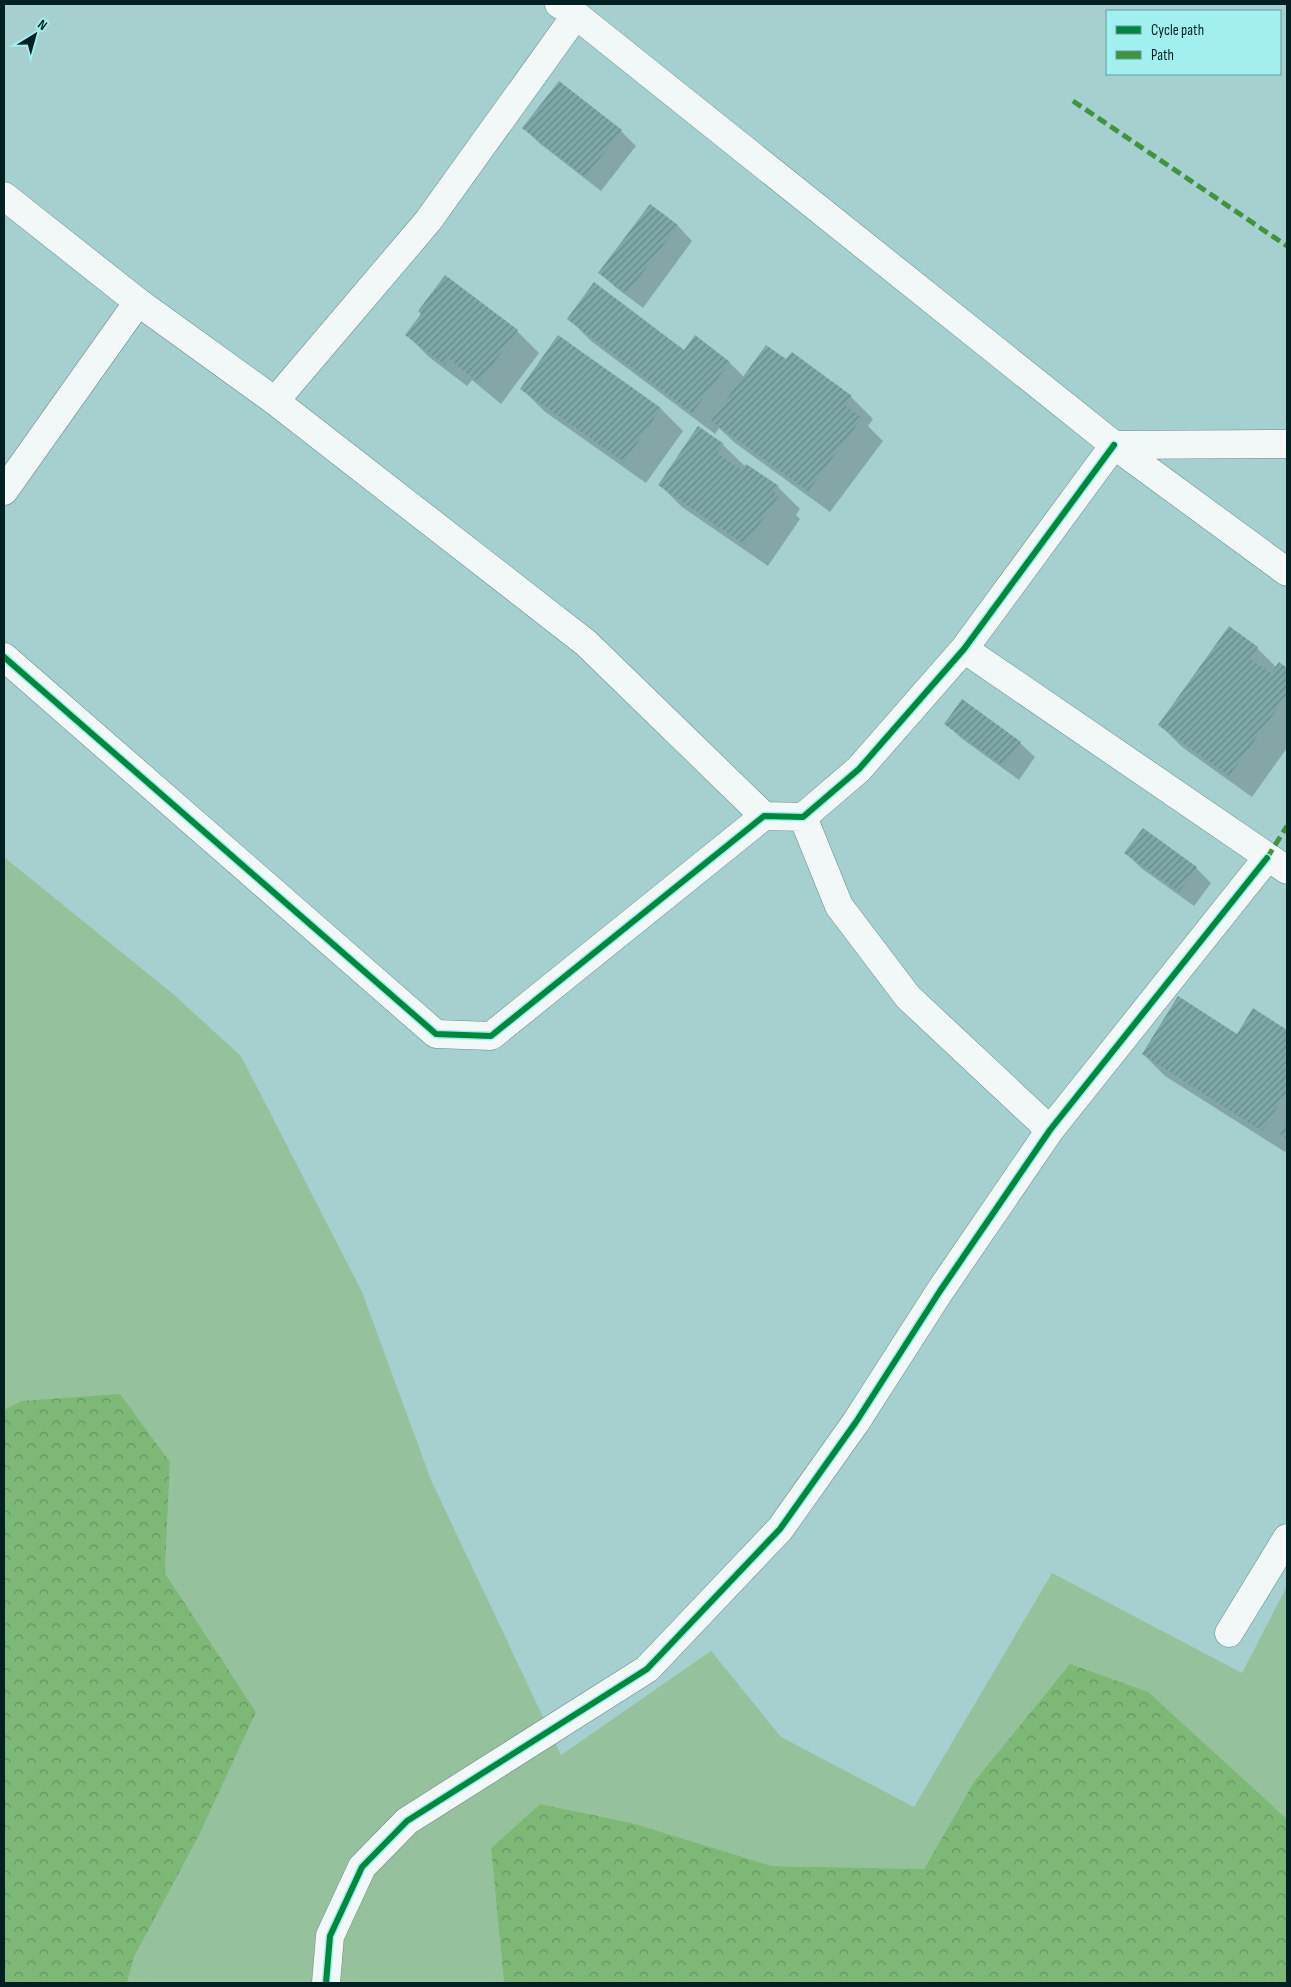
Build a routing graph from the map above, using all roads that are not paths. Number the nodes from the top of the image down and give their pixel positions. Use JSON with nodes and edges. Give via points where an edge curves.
{"nodes":[{"id":1,"x":568,"y":10,"type":"edge"},
{"id":2,"x":4,"y":196,"type":"edge"},
{"id":3,"x":138,"y":302,"type":"junction"},
{"id":4,"x":275,"y":401,"type":"junction"},
{"id":5,"x":1287,"y":444,"type":"edge"},
{"id":6,"x":1114,"y":445,"type":"junction"},
{"id":7,"x":4,"y":491,"type":"edge"},
{"id":8,"x":1287,"y":572,"type":"edge"},
{"id":9,"x":964,"y":649,"type":"junction"},
{"id":10,"x":4,"y":657,"type":"edge"},
{"id":11,"x":764,"y":816,"type":"junction"},
{"id":12,"x":803,"y":816,"type":"junction"},
{"id":13,"x":1277,"y":864,"type":"edge"},
{"id":14,"x":1050,"y":1130,"type":"junction"},
{"id":15,"x":1287,"y":1538,"type":"edge"},
{"id":16,"x":1229,"y":1633,"type":"dead end"},
{"id":17,"x":326,"y":1983,"type":"edge"}],
"edges":[{"from":1,"to":4,"type":"street","via":[[428,221]]},
{"from":1,"to":6,"type":"street"},
{"from":2,"to":3,"type":"street"},
{"from":3,"to":4,"type":"street"},
{"from":3,"to":7,"type":"street"},
{"from":4,"to":11,"type":"street","via":[[586,643]]},
{"from":5,"to":6,"type":"street"},
{"from":6,"to":8,"type":"street"},
{"from":6,"to":9,"type":"street"},
{"from":9,"to":12,"type":"street","via":[[859,769]]},
{"from":9,"to":13,"type":"street"},
{"from":10,"to":11,"type":"street","via":[[436,1034],[491,1036]]},
{"from":11,"to":12,"type":"street"},
{"from":12,"to":14,"type":"street","via":[[839,906],[908,997]]},
{"from":13,"to":14,"type":"street"},
{"from":14,"to":17,"type":"street","via":[[940,1291],[856,1422],[780,1529],[647,1669],[407,1821],[362,1867],[330,1936]]},
{"from":15,"to":16,"type":"street"}]}
